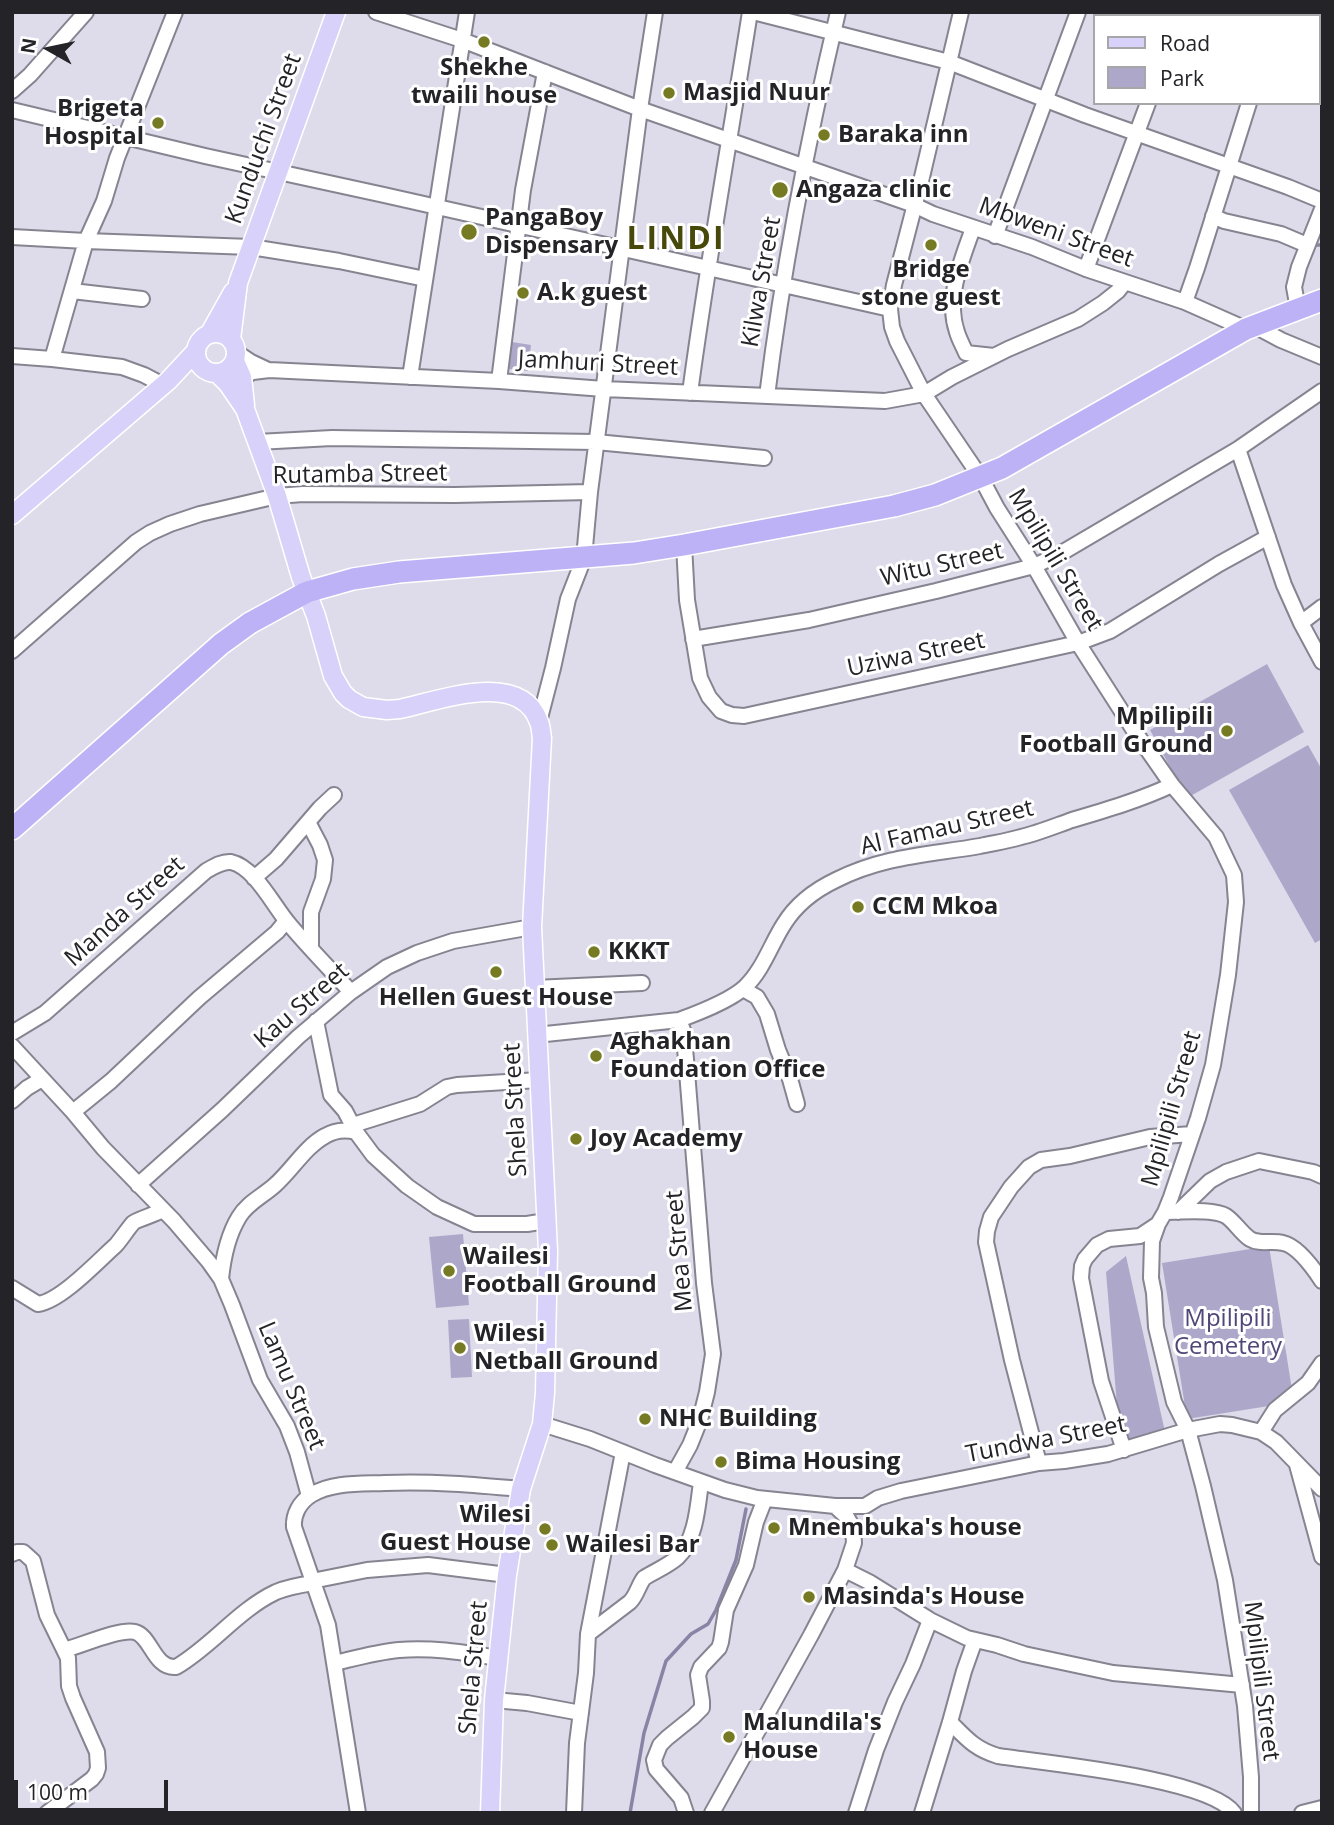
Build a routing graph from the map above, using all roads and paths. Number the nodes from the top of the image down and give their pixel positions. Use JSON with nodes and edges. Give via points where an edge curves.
{"nodes":[{"id":1,"x":175,"y":12,"type":"edge"},
{"id":2,"x":336,"y":12,"type":"edge"},
{"id":3,"x":376,"y":12,"type":"edge"},
{"id":4,"x":467,"y":12,"type":"edge"},
{"id":5,"x":654,"y":12,"type":"edge"},
{"id":6,"x":751,"y":12,"type":"edge"},
{"id":7,"x":838,"y":12,"type":"edge"},
{"id":8,"x":961,"y":12,"type":"edge"},
{"id":9,"x":1078,"y":12,"type":"edge"},
{"id":10,"x":84,"y":13,"type":"edge"},
{"id":11,"x":834,"y":32,"type":"junction"},
{"id":12,"x":462,"y":40,"type":"junction"},
{"id":13,"x":949,"y":62,"type":"junction"},
{"id":14,"x":545,"y":72,"type":"junction"},
{"id":15,"x":12,"y":91,"type":"edge"},
{"id":16,"x":1046,"y":99,"type":"junction"},
{"id":17,"x":1147,"y":105,"type":"edge"},
{"id":18,"x":1248,"y":105,"type":"edge"},
{"id":19,"x":640,"y":109,"type":"junction"},
{"id":20,"x":12,"y":110,"type":"edge"},
{"id":21,"x":1137,"y":134,"type":"junction"},
{"id":22,"x":127,"y":137,"type":"junction"},
{"id":23,"x":729,"y":141,"type":"junction"},
{"id":24,"x":1229,"y":167,"type":"junction"},
{"id":25,"x":805,"y":168,"type":"junction"},
{"id":26,"x":278,"y":171,"type":"junction"},
{"id":27,"x":1322,"y":201,"type":"edge"},
{"id":28,"x":914,"y":205,"type":"junction"},
{"id":29,"x":436,"y":207,"type":"junction"},
{"id":30,"x":1322,"y":209,"type":"edge"},
{"id":31,"x":1213,"y":216,"type":"junction"},
{"id":32,"x":518,"y":226,"type":"junction"},
{"id":33,"x":974,"y":228,"type":"junction"},
{"id":34,"x":995,"y":236,"type":"junction"},
{"id":35,"x":12,"y":237,"type":"edge"},
{"id":36,"x":86,"y":242,"type":"junction"},
{"id":37,"x":1307,"y":246,"type":"junction"},
{"id":38,"x":251,"y":247,"type":"junction"},
{"id":39,"x":623,"y":248,"type":"junction"},
{"id":40,"x":707,"y":268,"type":"junction"},
{"id":41,"x":1086,"y":269,"type":"junction"},
{"id":42,"x":425,"y":279,"type":"junction"},
{"id":43,"x":1125,"y":282,"type":"junction"},
{"id":44,"x":238,"y":283,"type":"junction"},
{"id":45,"x":783,"y":285,"type":"junction"},
{"id":46,"x":72,"y":291,"type":"junction"},
{"id":47,"x":142,"y":299,"type":"dead end"},
{"id":48,"x":1322,"y":300,"type":"edge"},
{"id":49,"x":1185,"y":302,"type":"junction"},
{"id":50,"x":890,"y":309,"type":"junction"},
{"id":51,"x":1298,"y":309,"type":"junction"},
{"id":52,"x":1250,"y":327,"type":"junction"},
{"id":53,"x":210,"y":333,"type":"junction"},
{"id":54,"x":196,"y":351,"type":"junction"},
{"id":55,"x":12,"y":356,"type":"edge"},
{"id":56,"x":995,"y":356,"type":"junction"},
{"id":57,"x":236,"y":357,"type":"junction"},
{"id":58,"x":1322,"y":357,"type":"edge"},
{"id":59,"x":52,"y":359,"type":"junction"},
{"id":60,"x":269,"y":370,"type":"junction"},
{"id":61,"x":214,"y":373,"type":"junction"},
{"id":62,"x":411,"y":377,"type":"junction"},
{"id":63,"x":499,"y":381,"type":"junction"},
{"id":64,"x":166,"y":383,"type":"junction"},
{"id":65,"x":604,"y":389,"type":"junction"},
{"id":66,"x":1322,"y":391,"type":"edge"},
{"id":67,"x":690,"y":393,"type":"junction"},
{"id":68,"x":924,"y":394,"type":"junction"},
{"id":69,"x":767,"y":396,"type":"junction"},
{"id":70,"x":246,"y":409,"type":"junction"},
{"id":71,"x":257,"y":442,"type":"junction"},
{"id":72,"x":596,"y":442,"type":"junction"},
{"id":73,"x":1238,"y":449,"type":"junction"},
{"id":74,"x":764,"y":458,"type":"dead end"},
{"id":75,"x":981,"y":478,"type":"junction"},
{"id":76,"x":590,"y":492,"type":"junction"},
{"id":77,"x":277,"y":496,"type":"junction"},
{"id":78,"x":12,"y":515,"type":"edge"},
{"id":79,"x":1268,"y":537,"type":"junction"},
{"id":80,"x":684,"y":545,"type":"junction"},
{"id":81,"x":584,"y":558,"type":"junction"},
{"id":82,"x":1034,"y":566,"type":"junction"},
{"id":83,"x":307,"y":592,"type":"junction"},
{"id":84,"x":1322,"y":607,"type":"edge"},
{"id":85,"x":1301,"y":623,"type":"junction"},
{"id":86,"x":694,"y":639,"type":"junction"},
{"id":87,"x":1078,"y":643,"type":"junction"},
{"id":88,"x":12,"y":651,"type":"edge"},
{"id":89,"x":1322,"y":662,"type":"edge"},
{"id":90,"x":539,"y":722,"type":"junction"},
{"id":91,"x":1172,"y":785,"type":"junction"},
{"id":92,"x":334,"y":795,"type":"dead end"},
{"id":93,"x":308,"y":822,"type":"junction"},
{"id":94,"x":12,"y":829,"type":"edge"},
{"id":95,"x":254,"y":878,"type":"junction"},
{"id":96,"x":286,"y":921,"type":"junction"},
{"id":97,"x":532,"y":927,"type":"junction"},
{"id":98,"x":311,"y":948,"type":"junction"},
{"id":99,"x":642,"y":983,"type":"dead end"},
{"id":100,"x":534,"y":988,"type":"junction"},
{"id":101,"x":743,"y":989,"type":"junction"},
{"id":102,"x":351,"y":992,"type":"junction"},
{"id":103,"x":679,"y":1020,"type":"junction"},
{"id":104,"x":316,"y":1021,"type":"junction"},
{"id":105,"x":12,"y":1033,"type":"edge"},
{"id":106,"x":536,"y":1035,"type":"junction"},
{"id":107,"x":12,"y":1046,"type":"edge"},
{"id":108,"x":42,"y":1079,"type":"junction"},
{"id":109,"x":538,"y":1080,"type":"junction"},
{"id":110,"x":12,"y":1101,"type":"edge"},
{"id":111,"x":797,"y":1104,"type":"dead end"},
{"id":112,"x":73,"y":1112,"type":"junction"},
{"id":113,"x":355,"y":1128,"type":"junction"},
{"id":114,"x":1192,"y":1134,"type":"junction"},
{"id":115,"x":1322,"y":1176,"type":"edge"},
{"id":116,"x":138,"y":1185,"type":"junction"},
{"id":117,"x":163,"y":1210,"type":"junction"},
{"id":118,"x":1167,"y":1216,"type":"junction"},
{"id":119,"x":546,"y":1221,"type":"junction"},
{"id":120,"x":220,"y":1279,"type":"junction"},
{"id":121,"x":1322,"y":1281,"type":"edge"},
{"id":122,"x":12,"y":1288,"type":"edge"},
{"id":123,"x":1322,"y":1363,"type":"edge"},
{"id":124,"x":542,"y":1424,"type":"junction"},
{"id":125,"x":1188,"y":1430,"type":"junction"},
{"id":126,"x":1261,"y":1432,"type":"junction"},
{"id":127,"x":1124,"y":1450,"type":"junction"},
{"id":128,"x":623,"y":1452,"type":"junction"},
{"id":129,"x":1039,"y":1463,"type":"junction"},
{"id":130,"x":1297,"y":1464,"type":"junction"},
{"id":131,"x":675,"y":1472,"type":"junction"},
{"id":132,"x":701,"y":1482,"type":"junction"},
{"id":133,"x":521,"y":1489,"type":"junction"},
{"id":134,"x":1322,"y":1489,"type":"edge"},
{"id":135,"x":309,"y":1496,"type":"junction"},
{"id":136,"x":761,"y":1499,"type":"junction"},
{"id":137,"x":835,"y":1506,"type":"junction"},
{"id":138,"x":12,"y":1554,"type":"edge"},
{"id":139,"x":1322,"y":1557,"type":"edge"},
{"id":140,"x":845,"y":1570,"type":"junction"},
{"id":141,"x":507,"y":1575,"type":"junction"},
{"id":142,"x":312,"y":1582,"type":"junction"},
{"id":143,"x":930,"y":1620,"type":"junction"},
{"id":144,"x":588,"y":1634,"type":"junction"},
{"id":145,"x":975,"y":1640,"type":"junction"},
{"id":146,"x":64,"y":1650,"type":"junction"},
{"id":147,"x":498,"y":1658,"type":"junction"},
{"id":148,"x":335,"y":1663,"type":"junction"},
{"id":149,"x":1242,"y":1685,"type":"junction"},
{"id":150,"x":494,"y":1700,"type":"junction"},
{"id":151,"x":581,"y":1713,"type":"junction"},
{"id":152,"x":950,"y":1722,"type":"junction"},
{"id":153,"x":1322,"y":1808,"type":"edge"},
{"id":154,"x":47,"y":1813,"type":"edge"},
{"id":155,"x":358,"y":1813,"type":"edge"},
{"id":156,"x":490,"y":1813,"type":"edge"},
{"id":157,"x":574,"y":1813,"type":"edge"},
{"id":158,"x":686,"y":1813,"type":"edge"},
{"id":159,"x":712,"y":1813,"type":"edge"},
{"id":160,"x":856,"y":1813,"type":"edge"},
{"id":161,"x":922,"y":1813,"type":"edge"},
{"id":162,"x":1234,"y":1813,"type":"edge"},
{"id":163,"x":1251,"y":1813,"type":"edge"},
{"id":164,"x":1302,"y":1813,"type":"edge"}],
"edges":[{"from":1,"to":22,"type":"street"},
{"from":2,"to":26,"type":"main road","name":"Kunduchi Street"},
{"from":3,"to":12,"type":"street","name":"Mbweni Street"},
{"from":4,"to":12,"type":"street"},
{"from":5,"to":19,"type":"street"},
{"from":6,"to":11,"type":"street"},
{"from":6,"to":23,"type":"street"},
{"from":7,"to":11,"type":"street","name":"Kilwa Street"},
{"from":8,"to":13,"type":"street"},
{"from":9,"to":16,"type":"street"},
{"from":10,"to":15,"type":"street"},
{"from":11,"to":13,"type":"street"},
{"from":11,"to":25,"type":"street","name":"Kilwa Street"},
{"from":12,"to":14,"type":"street","name":"Mbweni Street"},
{"from":12,"to":29,"type":"street"},
{"from":13,"to":16,"type":"street"},
{"from":13,"to":28,"type":"street"},
{"from":14,"to":19,"type":"street","name":"Mbweni Street"},
{"from":14,"to":32,"type":"street"},
{"from":16,"to":21,"type":"street"},
{"from":16,"to":34,"type":"street"},
{"from":17,"to":21,"type":"street"},
{"from":18,"to":24,"type":"street"},
{"from":19,"to":23,"type":"street","name":"Mbweni Street"},
{"from":19,"to":39,"type":"street"},
{"from":20,"to":22,"type":"street"},
{"from":21,"to":24,"type":"street"},
{"from":21,"to":41,"type":"street"},
{"from":22,"to":26,"type":"street"},
{"from":22,"to":36,"type":"street"},
{"from":23,"to":25,"type":"street","name":"Mbweni Street"},
{"from":23,"to":40,"type":"street"},
{"from":24,"to":27,"type":"street"},
{"from":24,"to":31,"type":"street"},
{"from":25,"to":28,"type":"street","name":"Mbweni Street"},
{"from":25,"to":45,"type":"street","name":"Kilwa Street"},
{"from":26,"to":29,"type":"street"},
{"from":26,"to":38,"type":"main road","name":"Kunduchi Street"},
{"from":28,"to":33,"type":"street","name":"Mbweni Street"},
{"from":28,"to":50,"type":"street"},
{"from":29,"to":32,"type":"street"},
{"from":29,"to":42,"type":"street"},
{"from":30,"to":37,"type":"street"},
{"from":31,"to":37,"type":"street","via":[[1281,234]]},
{"from":31,"to":49,"type":"street"},
{"from":32,"to":39,"type":"street"},
{"from":32,"to":63,"type":"street"},
{"from":33,"to":34,"type":"street","name":"Mbweni Street"},
{"from":33,"to":56,"type":"street","via":[[956,280],[954,324],[966,353]]},
{"from":34,"to":41,"type":"street","name":"Mbweni Street"},
{"from":35,"to":36,"type":"street"},
{"from":36,"to":38,"type":"street"},
{"from":36,"to":46,"type":"street"},
{"from":37,"to":51,"type":"street","via":[[1294,287]]},
{"from":38,"to":42,"type":"street"},
{"from":38,"to":44,"type":"main road","name":"Kunduchi Street"},
{"from":39,"to":40,"type":"street"},
{"from":39,"to":65,"type":"street"},
{"from":40,"to":45,"type":"street"},
{"from":40,"to":67,"type":"street"},
{"from":41,"to":43,"type":"street","name":"Mbweni Street"},
{"from":42,"to":62,"type":"street"},
{"from":43,"to":49,"type":"street","name":"Mbweni Street"},
{"from":43,"to":56,"type":"street","via":[[1078,319]]},
{"from":44,"to":53,"type":"main road"},
{"from":44,"to":57,"type":"main road"},
{"from":45,"to":50,"type":"street"},
{"from":45,"to":69,"type":"street","name":"Kilwa Street"},
{"from":46,"to":47,"type":"street"},
{"from":46,"to":59,"type":"street"},
{"from":48,"to":51,"type":"highway"},
{"from":49,"to":52,"type":"street","name":"Mbweni Street"},
{"from":50,"to":68,"type":"street","name":"Mpilipili Street","via":[[897,341]]},
{"from":51,"to":52,"type":"highway"},
{"from":52,"to":58,"type":"street","name":"Mbweni Street"},
{"from":52,"to":75,"type":"highway"},
{"from":53,"to":54,"type":"main road","via":[[200,340]]},
{"from":53,"to":57,"type":"main road","via":[[221,333]]},
{"from":54,"to":61,"type":"main road","via":[[202,367]]},
{"from":54,"to":64,"type":"main road"},
{"from":55,"to":59,"type":"street"},
{"from":56,"to":68,"type":"street"},
{"from":57,"to":60,"type":"street"},
{"from":57,"to":60,"type":"street","via":[[253,372]]},
{"from":57,"to":61,"type":"main road","via":[[226,371]]},
{"from":57,"to":70,"type":"main road"},
{"from":59,"to":64,"type":"street","via":[[122,367]]},
{"from":60,"to":62,"type":"street","name":"Jamhuri Street"},
{"from":61,"to":64,"type":"main road"},
{"from":61,"to":70,"type":"main road"},
{"from":62,"to":63,"type":"street","name":"Jamhuri Street"},
{"from":63,"to":65,"type":"street","name":"Jamhuri Street"},
{"from":64,"to":78,"type":"main road"},
{"from":65,"to":67,"type":"street","name":"Jamhuri Street"},
{"from":65,"to":72,"type":"street"},
{"from":66,"to":73,"type":"street","name":"Witu Street"},
{"from":67,"to":69,"type":"street","name":"Jamhuri Street"},
{"from":68,"to":69,"type":"street","name":"Jamhuri Street","via":[[874,401]]},
{"from":68,"to":75,"type":"street","name":"Mpilipili Street"},
{"from":70,"to":71,"type":"main road"},
{"from":71,"to":72,"type":"street","via":[[332,438]]},
{"from":71,"to":77,"type":"main road"},
{"from":72,"to":74,"type":"street"},
{"from":72,"to":76,"type":"street"},
{"from":73,"to":79,"type":"street"},
{"from":73,"to":82,"type":"street","name":"Witu Street"},
{"from":75,"to":80,"type":"highway","via":[[894,506]]},
{"from":75,"to":82,"type":"street","name":"Mpilipili Street"},
{"from":76,"to":77,"type":"street","name":"Rutamba Street"},
{"from":76,"to":81,"type":"street"},
{"from":77,"to":83,"type":"main road"},
{"from":77,"to":88,"type":"street","name":"Rutamba Street","via":[[200,514],[150,533]]},
{"from":79,"to":85,"type":"street"},
{"from":79,"to":87,"type":"street","name":"Uziwa Street","via":[[1110,631]]},
{"from":80,"to":81,"type":"highway"},
{"from":80,"to":86,"type":"street","name":"Uziwa Street"},
{"from":81,"to":83,"type":"highway","via":[[399,572]]},
{"from":81,"to":90,"type":"street","via":[[568,599]]},
{"from":82,"to":86,"type":"street","name":"Witu Street","via":[[809,620]]},
{"from":82,"to":87,"type":"street","name":"Mpilipili Street"},
{"from":83,"to":90,"type":"main road","via":[[333,676],[355,703],[400,709],[481,692],[502,693],[529,705]]},
{"from":83,"to":94,"type":"highway","via":[[250,622],[221,644]]},
{"from":84,"to":85,"type":"street"},
{"from":85,"to":89,"type":"street"},
{"from":86,"to":87,"type":"street","name":"Uziwa Street","via":[[699,678],[709,697],[721,711],[744,716]]},
{"from":87,"to":91,"type":"street","name":"Mpilipili Street"},
{"from":90,"to":97,"type":"main road","name":"Shela Street","via":[[542,738]]},
{"from":91,"to":101,"type":"street","name":"Al Famau Street","via":[[1022,837],[888,860],[835,880],[801,902]]},
{"from":91,"to":114,"type":"street","name":"Mpilipili Street","via":[[1216,837],[1234,875],[1236,902],[1213,1065]]},
{"from":92,"to":93,"type":"street"},
{"from":93,"to":95,"type":"street"},
{"from":93,"to":98,"type":"street","via":[[325,860],[311,912]]},
{"from":95,"to":96,"type":"street","name":"Manda Street"},
{"from":95,"to":105,"type":"street","name":"Manda Street","via":[[232,862],[206,871],[45,1013]]},
{"from":96,"to":98,"type":"street","name":"Manda Street"},
{"from":96,"to":112,"type":"street"},
{"from":97,"to":100,"type":"main road","name":"Shela Street"},
{"from":97,"to":102,"type":"street","name":"Kau Street","via":[[453,941],[417,953]]},
{"from":98,"to":102,"type":"street","name":"Manda Street"},
{"from":99,"to":100,"type":"street"},
{"from":100,"to":106,"type":"main road","name":"Shela Street"},
{"from":101,"to":103,"type":"street","name":"Al Famau Street"},
{"from":101,"to":111,"type":"street","via":[[757,997],[767,1014]]},
{"from":102,"to":104,"type":"street","name":"Kau Street"},
{"from":103,"to":106,"type":"street","name":"Al Famau Street"},
{"from":103,"to":131,"type":"street","name":"Mea Street","via":[[713,1354],[700,1420]]},
{"from":104,"to":113,"type":"street","via":[[329,1091]]},
{"from":104,"to":116,"type":"street","name":"Kau Street"},
{"from":106,"to":109,"type":"main road","name":"Shela Street"},
{"from":107,"to":108,"type":"street","name":"Lamu Street"},
{"from":108,"to":110,"type":"street"},
{"from":108,"to":112,"type":"street","name":"Lamu Street"},
{"from":109,"to":113,"type":"street","via":[[447,1087],[420,1104]]},
{"from":109,"to":119,"type":"main road","name":"Shela Street"},
{"from":112,"to":116,"type":"street","name":"Lamu Street"},
{"from":113,"to":119,"type":"street","via":[[373,1155],[437,1207],[474,1224]]},
{"from":113,"to":120,"type":"street","via":[[321,1137],[247,1207],[233,1230]]},
{"from":114,"to":118,"type":"street","name":"Mpilipili Street"},
{"from":114,"to":129,"type":"street","via":[[1150,1137],[1041,1160],[1011,1187],[991,1217],[988,1253]]},
{"from":115,"to":118,"type":"street","via":[[1259,1161],[1210,1181]]},
{"from":116,"to":117,"type":"street","name":"Lamu Street"},
{"from":117,"to":120,"type":"street","name":"Lamu Street"},
{"from":117,"to":122,"type":"street","via":[[134,1222],[64,1292],[47,1302],[38,1304]]},
{"from":118,"to":121,"type":"street","via":[[1218,1213],[1250,1239],[1288,1245],[1313,1266]]},
{"from":118,"to":125,"type":"street","name":"Mpilipili Street","via":[[1152,1241],[1156,1326],[1174,1402]]},
{"from":118,"to":127,"type":"street","via":[[1140,1236],[1097,1245],[1082,1266],[1101,1381]]},
{"from":119,"to":124,"type":"main road","name":"Shela Street"},
{"from":120,"to":135,"type":"street","name":"Lamu Street","via":[[260,1380],[287,1426]]},
{"from":123,"to":126,"type":"street","via":[[1308,1383],[1275,1410]]},
{"from":124,"to":128,"type":"street","name":"Tundwa Street"},
{"from":124,"to":133,"type":"main road","name":"Shela Street"},
{"from":125,"to":126,"type":"street","name":"Tundwa Street","via":[[1220,1424]]},
{"from":125,"to":127,"type":"street","name":"Tundwa Street"},
{"from":125,"to":149,"type":"street","name":"Mpilipili Street","via":[[1225,1580]]},
{"from":126,"to":130,"type":"street","name":"Tundwa Street"},
{"from":127,"to":129,"type":"street","name":"Tundwa Street"},
{"from":128,"to":131,"type":"street","name":"Tundwa Street"},
{"from":128,"to":144,"type":"street"},
{"from":129,"to":137,"type":"street","name":"Tundwa Street","via":[[901,1491],[865,1506]]},
{"from":130,"to":134,"type":"street","name":"Tundwa Street"},
{"from":130,"to":139,"type":"street"},
{"from":131,"to":132,"type":"street","name":"Tundwa Street"},
{"from":132,"to":136,"type":"street","name":"Tundwa Street"},
{"from":132,"to":144,"type":"street","via":[[695,1520],[684,1549],[644,1578],[630,1602]]},
{"from":133,"to":135,"type":"street","via":[[405,1482],[346,1485]]},
{"from":133,"to":141,"type":"main road","name":"Shela Street"},
{"from":135,"to":142,"type":"street","via":[[295,1512],[294,1527]]},
{"from":136,"to":137,"type":"street","name":"Tundwa Street"},
{"from":136,"to":158,"type":"street","via":[[746,1565],[726,1609],[719,1648],[698,1675],[702,1708],[660,1745],[653,1760],[681,1798]]},
{"from":137,"to":140,"type":"street","via":[[852,1528],[854,1543]]},
{"from":138,"to":146,"type":"street","via":[[23,1552],[33,1561],[47,1615]]},
{"from":140,"to":143,"type":"street"},
{"from":140,"to":159,"type":"street"},
{"from":141,"to":142,"type":"street","via":[[428,1565],[366,1570]]},
{"from":141,"to":147,"type":"main road","name":"Shela Street"},
{"from":142,"to":146,"type":"street","via":[[264,1598],[176,1667],[167,1666],[136,1632]]},
{"from":142,"to":148,"type":"street","via":[[328,1625]]},
{"from":143,"to":145,"type":"street"},
{"from":143,"to":160,"type":"street","via":[[876,1750]]},
{"from":144,"to":151,"type":"street"},
{"from":145,"to":149,"type":"street","via":[[1113,1674]]},
{"from":145,"to":152,"type":"street"},
{"from":146,"to":154,"type":"street","via":[[69,1686],[97,1752],[98,1768],[92,1779]]},
{"from":147,"to":148,"type":"street","via":[[401,1650]]},
{"from":147,"to":150,"type":"main road","name":"Shela Street"},
{"from":148,"to":155,"type":"street"},
{"from":149,"to":163,"type":"street","name":"Mpilipili Street"},
{"from":150,"to":151,"type":"street"},
{"from":150,"to":156,"type":"main road","name":"Shela Street"},
{"from":151,"to":157,"type":"street"},
{"from":152,"to":161,"type":"street"},
{"from":152,"to":162,"type":"street","via":[[986,1752],[1156,1780],[1227,1804]]},
{"from":153,"to":164,"type":"street"}]}
